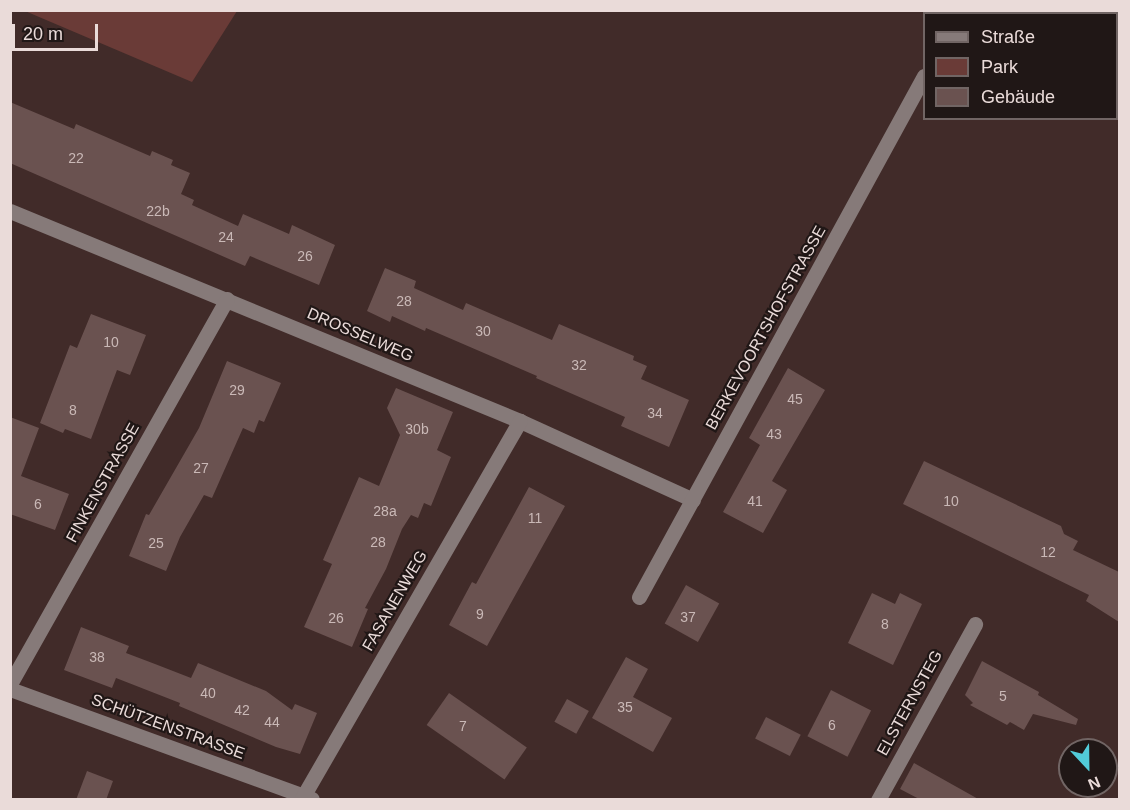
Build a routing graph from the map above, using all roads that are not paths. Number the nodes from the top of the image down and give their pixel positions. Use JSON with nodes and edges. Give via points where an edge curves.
{"nodes":[{"id":1,"x":923,"y":78,"type":"edge"},
{"id":2,"x":10,"y":212,"type":"edge"},
{"id":3,"x":227,"y":299,"type":"junction"},
{"id":4,"x":520,"y":421,"type":"junction"},
{"id":5,"x":693,"y":500,"type":"junction"},
{"id":6,"x":639,"y":597,"type":"dead end"},
{"id":7,"x":975,"y":624,"type":"dead end"},
{"id":8,"x":10,"y":684,"type":"edge"},
{"id":9,"x":10,"y":689,"type":"edge"},
{"id":10,"x":306,"y":798,"type":"edge"},
{"id":11,"x":878,"y":800,"type":"edge"}],
"edges":[{"from":1,"to":5,"type":"street","name":"BERKEVOORTSHOFSTRASSE"},
{"from":2,"to":3,"type":"street","name":"DROSSELWEG"},
{"from":3,"to":4,"type":"street","name":"DROSSELWEG"},
{"from":3,"to":8,"type":"street","name":"FINKENSTRASSE"},
{"from":4,"to":5,"type":"street","name":"DROSSELWEG"},
{"from":4,"to":10,"type":"street","name":"FASANENWEG"},
{"from":5,"to":6,"type":"street","name":"BERKEVOORTSHOFSTRASSE"},
{"from":7,"to":11,"type":"street","name":"ELSTERNSTEG"},
{"from":9,"to":10,"type":"street","name":"SCHÜTZENSTRASSE"}]}
